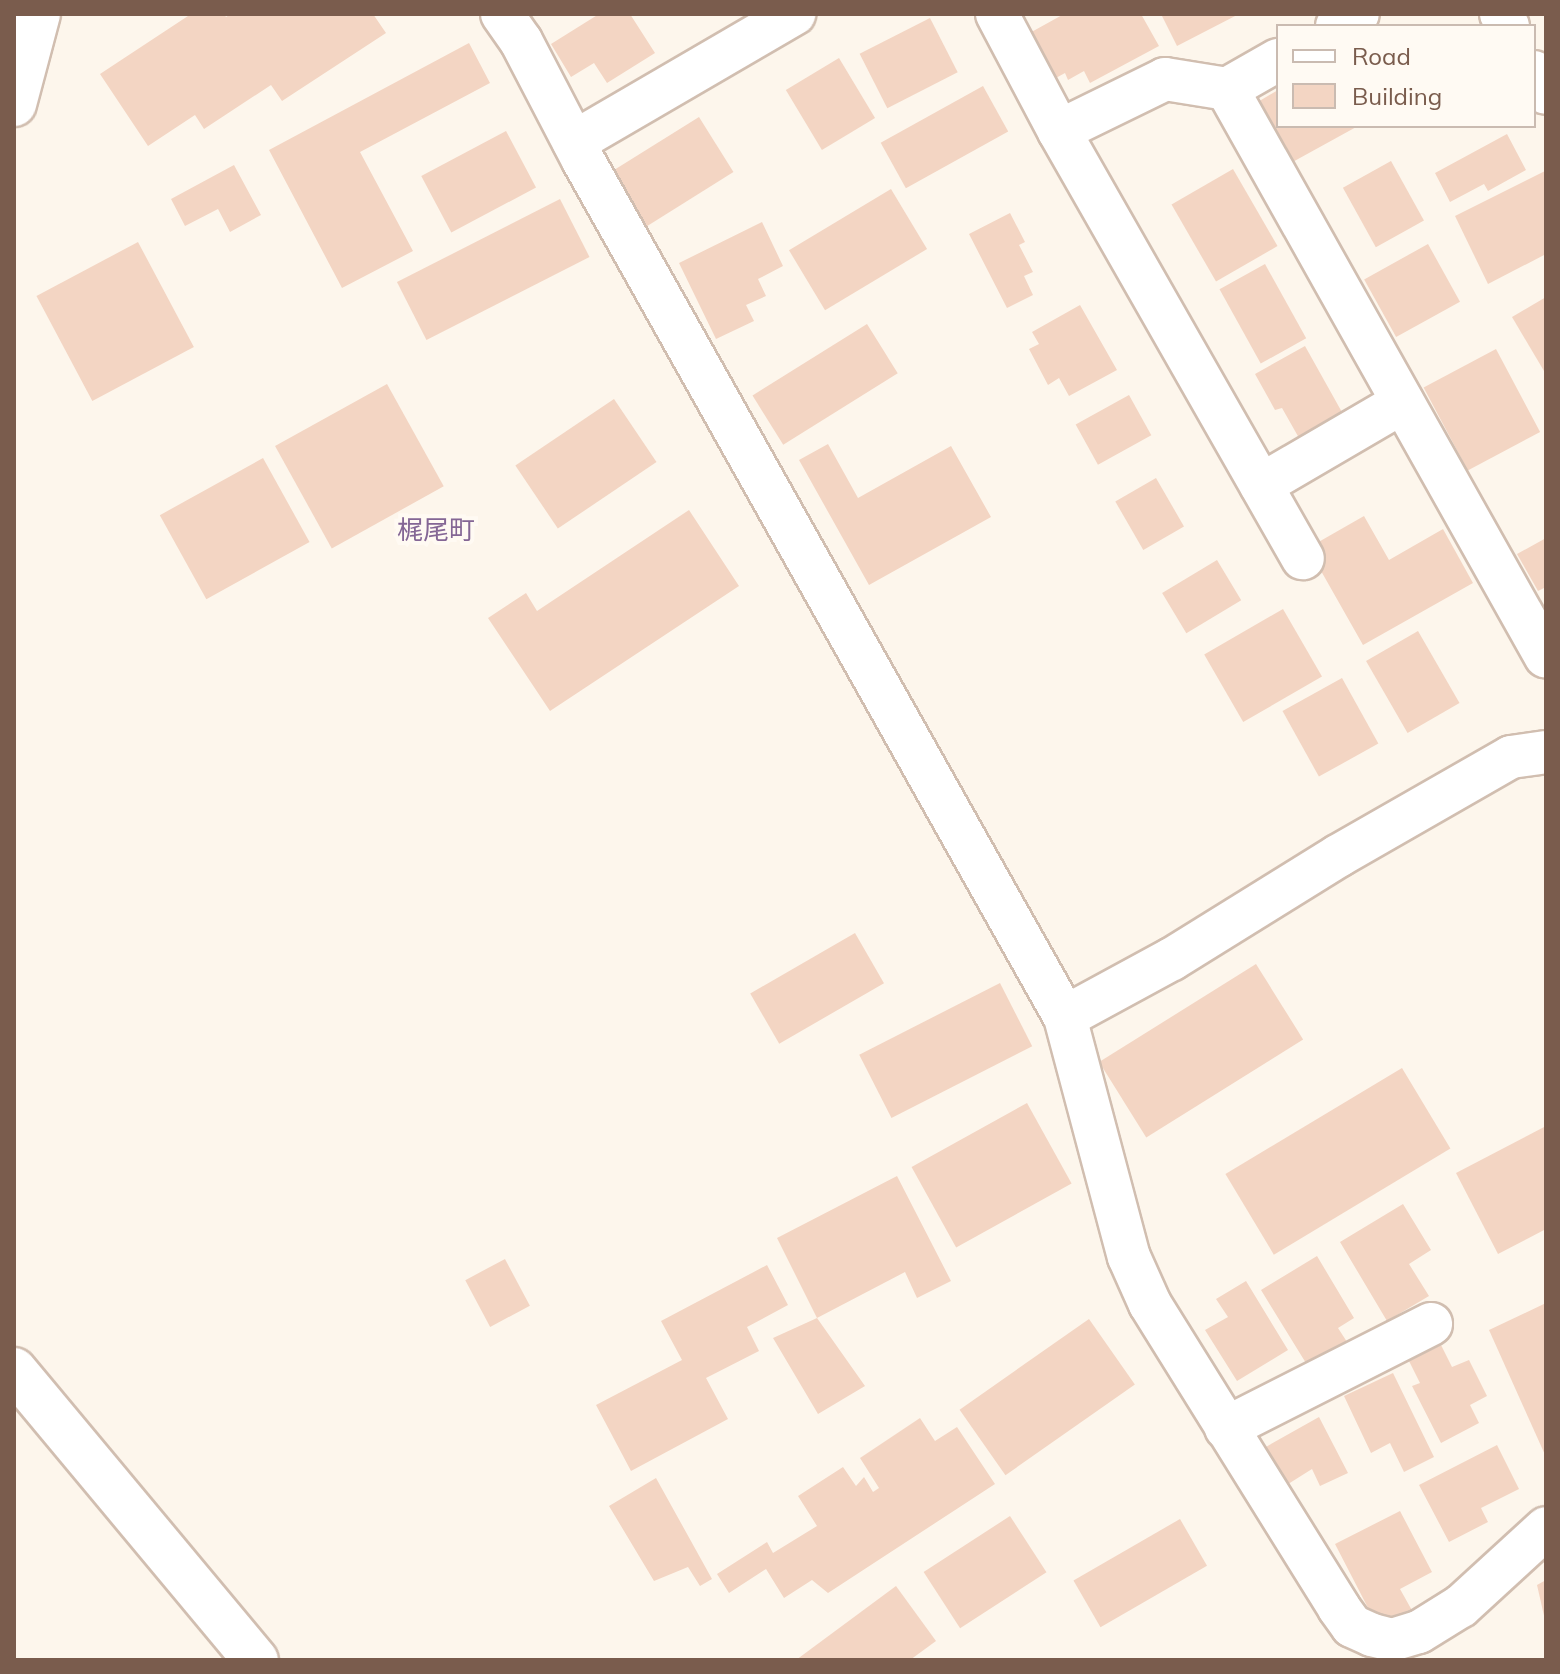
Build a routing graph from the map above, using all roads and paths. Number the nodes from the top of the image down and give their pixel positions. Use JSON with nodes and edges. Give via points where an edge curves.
{"nodes":[{"id":1,"x":38,"y":14,"type":"edge"},
{"id":2,"x":502,"y":14,"type":"edge"},
{"id":3,"x":794,"y":14,"type":"edge"},
{"id":4,"x":997,"y":14,"type":"edge"},
{"id":5,"x":1358,"y":14,"type":"edge"},
{"id":6,"x":1340,"y":24,"type":"edge"},
{"id":7,"x":1276,"y":61,"type":"edge"},
{"id":8,"x":1536,"y":76,"type":"edge"},
{"id":9,"x":1227,"y":89,"type":"junction"},
{"id":10,"x":1546,"y":93,"type":"edge"},
{"id":11,"x":14,"y":104,"type":"edge"},
{"id":12,"x":1059,"y":131,"type":"junction"},
{"id":13,"x":574,"y":142,"type":"junction"},
{"id":14,"x":1403,"y":402,"type":"junction"},
{"id":15,"x":1261,"y":485,"type":"junction"},
{"id":16,"x":1303,"y":558,"type":"dead end"},
{"id":17,"x":1546,"y":657,"type":"edge"},
{"id":18,"x":1546,"y":752,"type":"edge"},
{"id":19,"x":1065,"y":1017,"type":"junction"},
{"id":20,"x":1431,"y":1324,"type":"dead end"},
{"id":21,"x":14,"y":1370,"type":"edge"},
{"id":22,"x":1226,"y":1428,"type":"junction"},
{"id":23,"x":1546,"y":1528,"type":"edge"},
{"id":24,"x":256,"y":1660,"type":"edge"}],
"edges":[{"from":1,"to":11,"type":"street"},
{"from":2,"to":13,"type":"street"},
{"from":3,"to":13,"type":"street"},
{"from":4,"to":12,"type":"street"},
{"from":5,"to":6,"type":"street"},
{"from":7,"to":9,"type":"street"},
{"from":8,"to":10,"type":"street"},
{"from":9,"to":12,"type":"street","via":[[1165,79]]},
{"from":9,"to":14,"type":"street"},
{"from":12,"to":15,"type":"street"},
{"from":13,"to":19,"type":"street"},
{"from":14,"to":15,"type":"street"},
{"from":14,"to":17,"type":"street"},
{"from":15,"to":16,"type":"street"},
{"from":18,"to":19,"type":"street","via":[[1511,757]]},
{"from":19,"to":22,"type":"street","via":[[1129,1257],[1150,1304]]},
{"from":20,"to":22,"type":"street"},
{"from":21,"to":24,"type":"street"},
{"from":22,"to":23,"type":"street","via":[[1339,1608],[1352,1626],[1372,1635],[1392,1640],[1419,1632],[1461,1606]]}]}
